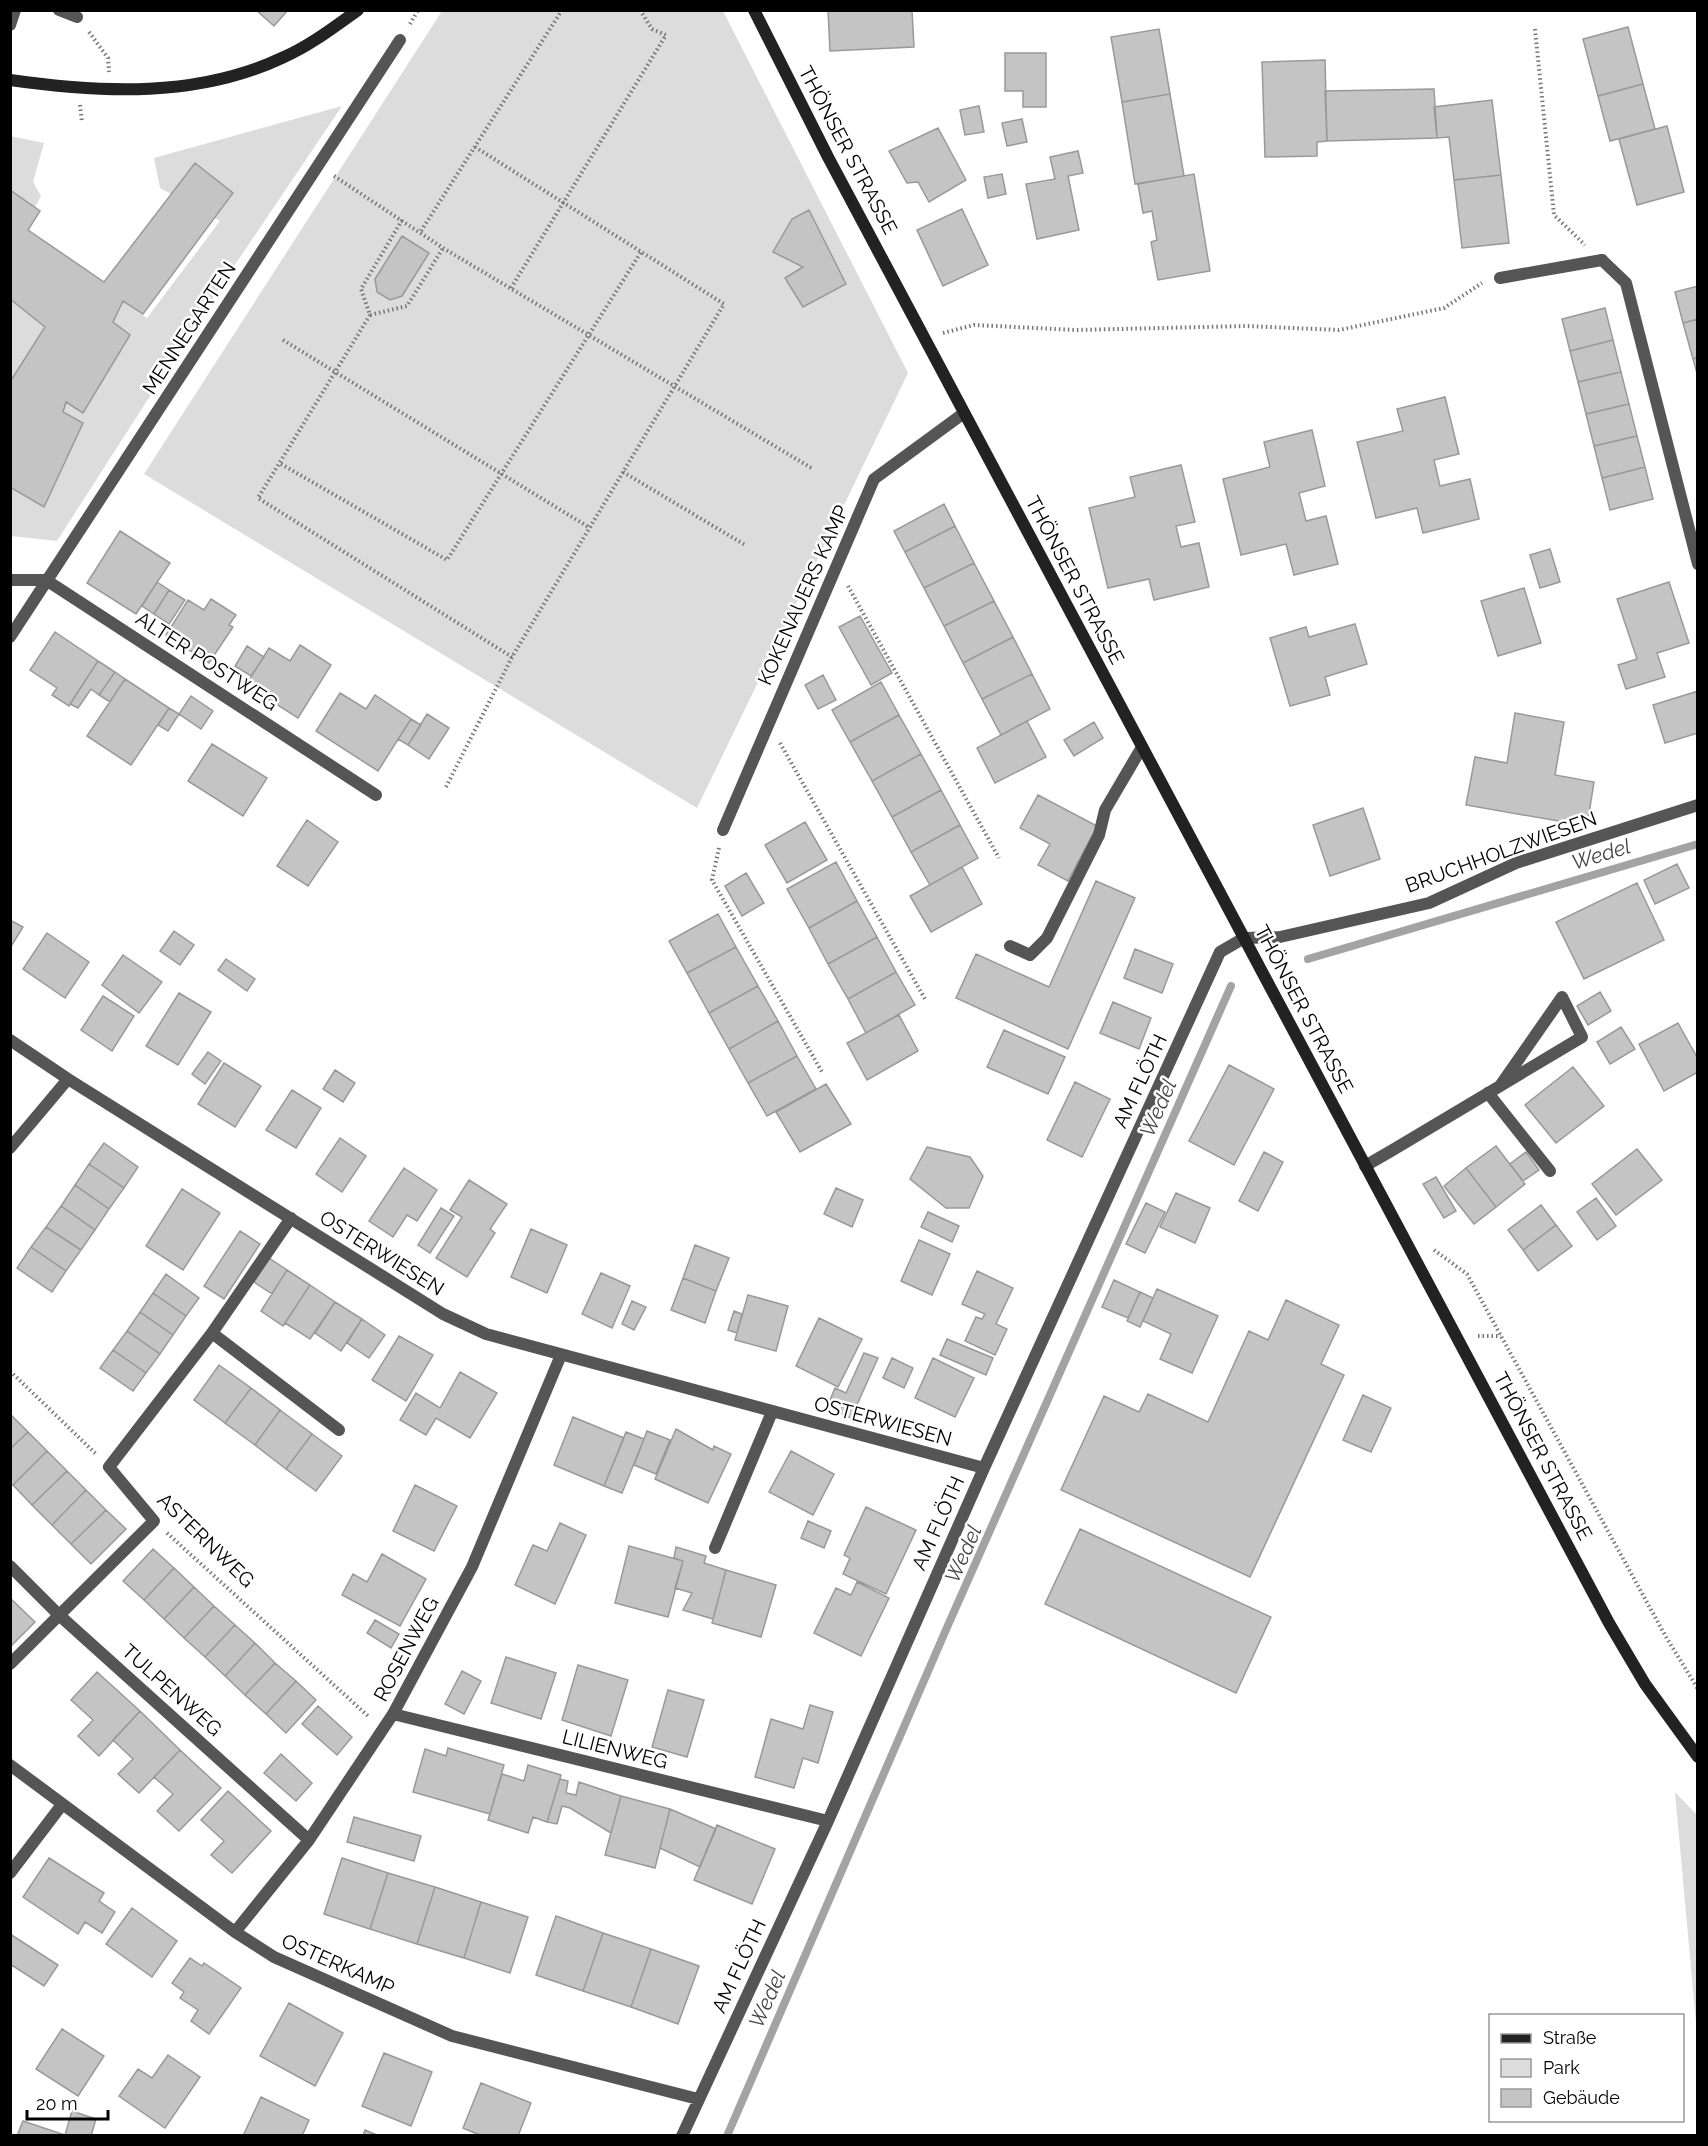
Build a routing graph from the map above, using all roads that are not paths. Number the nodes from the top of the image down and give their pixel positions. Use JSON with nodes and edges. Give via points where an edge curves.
{"nodes":[{"id":1,"x":15,"y":10,"type":"edge"},
{"id":2,"x":59,"y":10,"type":"edge"},
{"id":3,"x":358,"y":10,"type":"edge"},
{"id":4,"x":754,"y":10,"type":"edge"},
{"id":5,"x":77,"y":17,"type":"road end"},
{"id":6,"x":10,"y":25,"type":"edge"},
{"id":7,"x":400,"y":40,"type":"dead end"},
{"id":8,"x":10,"y":80,"type":"edge"},
{"id":9,"x":1500,"y":278,"type":"road end"},
{"id":10,"x":964,"y":413,"type":"junction"},
{"id":11,"x":1692,"y":518,"type":"edge"},
{"id":12,"x":1698,"y":564,"type":"edge"},
{"id":13,"x":46,"y":579,"type":"junction"},
{"id":14,"x":10,"y":580,"type":"edge"},
{"id":15,"x":10,"y":637,"type":"edge"},
{"id":16,"x":1142,"y":747,"type":"junction"},
{"id":17,"x":376,"y":795,"type":"dead end"},
{"id":18,"x":1698,"y":805,"type":"edge"},
{"id":19,"x":723,"y":830,"type":"road end"},
{"id":20,"x":1244,"y":938,"type":"junction"},
{"id":21,"x":1010,"y":946,"type":"dead end"},
{"id":22,"x":10,"y":1040,"type":"edge"},
{"id":23,"x":68,"y":1079,"type":"junction"},
{"id":24,"x":1500,"y":1086,"type":"junction"},
{"id":25,"x":1488,"y":1093,"type":"junction"},
{"id":26,"x":10,"y":1148,"type":"edge"},
{"id":27,"x":1365,"y":1166,"type":"junction"},
{"id":28,"x":1550,"y":1171,"type":"dead end"},
{"id":29,"x":291,"y":1218,"type":"junction"},
{"id":30,"x":212,"y":1333,"type":"junction"},
{"id":31,"x":561,"y":1355,"type":"junction"},
{"id":32,"x":772,"y":1412,"type":"junction"},
{"id":33,"x":339,"y":1430,"type":"dead end"},
{"id":34,"x":984,"y":1468,"type":"junction"},
{"id":35,"x":715,"y":1548,"type":"dead end"},
{"id":36,"x":10,"y":1566,"type":"edge"},
{"id":37,"x":59,"y":1615,"type":"junction"},
{"id":38,"x":10,"y":1664,"type":"edge"},
{"id":39,"x":393,"y":1714,"type":"junction"},
{"id":40,"x":1698,"y":1757,"type":"edge"},
{"id":41,"x":10,"y":1765,"type":"edge"},
{"id":42,"x":61,"y":1806,"type":"junction"},
{"id":43,"x":828,"y":1821,"type":"junction"},
{"id":44,"x":309,"y":1840,"type":"junction"},
{"id":45,"x":10,"y":1873,"type":"edge"},
{"id":46,"x":235,"y":1932,"type":"junction"},
{"id":47,"x":698,"y":2099,"type":"junction"},
{"id":48,"x":682,"y":2136,"type":"edge"}],
"edges":[{"from":1,"to":6,"type":"street"},
{"from":2,"to":5,"type":"street"},
{"from":3,"to":8,"type":"street","via":[[313,42],[245,73],[187,86],[79,90]]},
{"from":4,"to":10,"type":"street","name":"THÖNSER STRASSE"},
{"from":7,"to":13,"type":"street","name":"MENNEGARTEN"},
{"from":9,"to":11,"type":"street","via":[[1602,260],[1626,283]]},
{"from":10,"to":16,"type":"street","name":"THÖNSER STRASSE"},
{"from":10,"to":19,"type":"street","name":"KOKENAUERS KAMP","via":[[874,479]]},
{"from":11,"to":12,"type":"street"},
{"from":13,"to":14,"type":"street"},
{"from":13,"to":15,"type":"street","name":"MENNEGARTEN"},
{"from":13,"to":17,"type":"street","name":"ALTER POSTWEG"},
{"from":16,"to":20,"type":"street","name":"THÖNSER STRASSE"},
{"from":16,"to":21,"type":"street","via":[[1105,810],[1100,836],[1047,938],[1030,955]]},
{"from":18,"to":20,"type":"street","name":"BRUCHHOLZWIESEN","via":[[1516,863],[1429,903],[1280,937]]},
{"from":20,"to":27,"type":"street","name":"THÖNSER STRASSE"},
{"from":20,"to":34,"type":"street","name":"AM FLÖTH","via":[[1220,952]]},
{"from":22,"to":23,"type":"street","name":"OSTERWIESEN"},
{"from":23,"to":26,"type":"street"},
{"from":23,"to":29,"type":"street","name":"OSTERWIESEN"},
{"from":24,"to":24,"type":"street","via":[[1582,1037],[1562,997],[1550,1015]]},
{"from":24,"to":25,"type":"street"},
{"from":25,"to":27,"type":"street"},
{"from":25,"to":28,"type":"street"},
{"from":27,"to":40,"type":"street","name":"THÖNSER STRASSE","via":[[1609,1623],[1645,1684]]},
{"from":29,"to":30,"type":"street"},
{"from":29,"to":31,"type":"street","name":"OSTERWIESEN","via":[[443,1314],[486,1334]]},
{"from":30,"to":33,"type":"street"},
{"from":30,"to":37,"type":"street","name":"ASTERNWEG","via":[[109,1467],[154,1521]]},
{"from":31,"to":32,"type":"street","name":"OSTERWIESEN"},
{"from":31,"to":39,"type":"street","name":"ROSENWEG","via":[[472,1567]]},
{"from":32,"to":34,"type":"street","name":"OSTERWIESEN"},
{"from":32,"to":35,"type":"street"},
{"from":34,"to":43,"type":"street","name":"AM FLÖTH"},
{"from":36,"to":37,"type":"street","name":"TULPENWEG"},
{"from":37,"to":38,"type":"street"},
{"from":37,"to":44,"type":"street","name":"TULPENWEG"},
{"from":39,"to":43,"type":"street","name":"LILIENWEG"},
{"from":39,"to":44,"type":"street","name":"ROSENWEG"},
{"from":41,"to":42,"type":"street","name":"OSTERKAMP"},
{"from":42,"to":45,"type":"street"},
{"from":42,"to":46,"type":"street","name":"OSTERKAMP"},
{"from":43,"to":47,"type":"street","name":"AM FLÖTH"},
{"from":44,"to":46,"type":"street","name":"ROSENWEG"},
{"from":46,"to":47,"type":"street","name":"OSTERKAMP","via":[[274,1957],[452,2036]]},
{"from":47,"to":48,"type":"street","name":"AM FLÖTH"}]}
